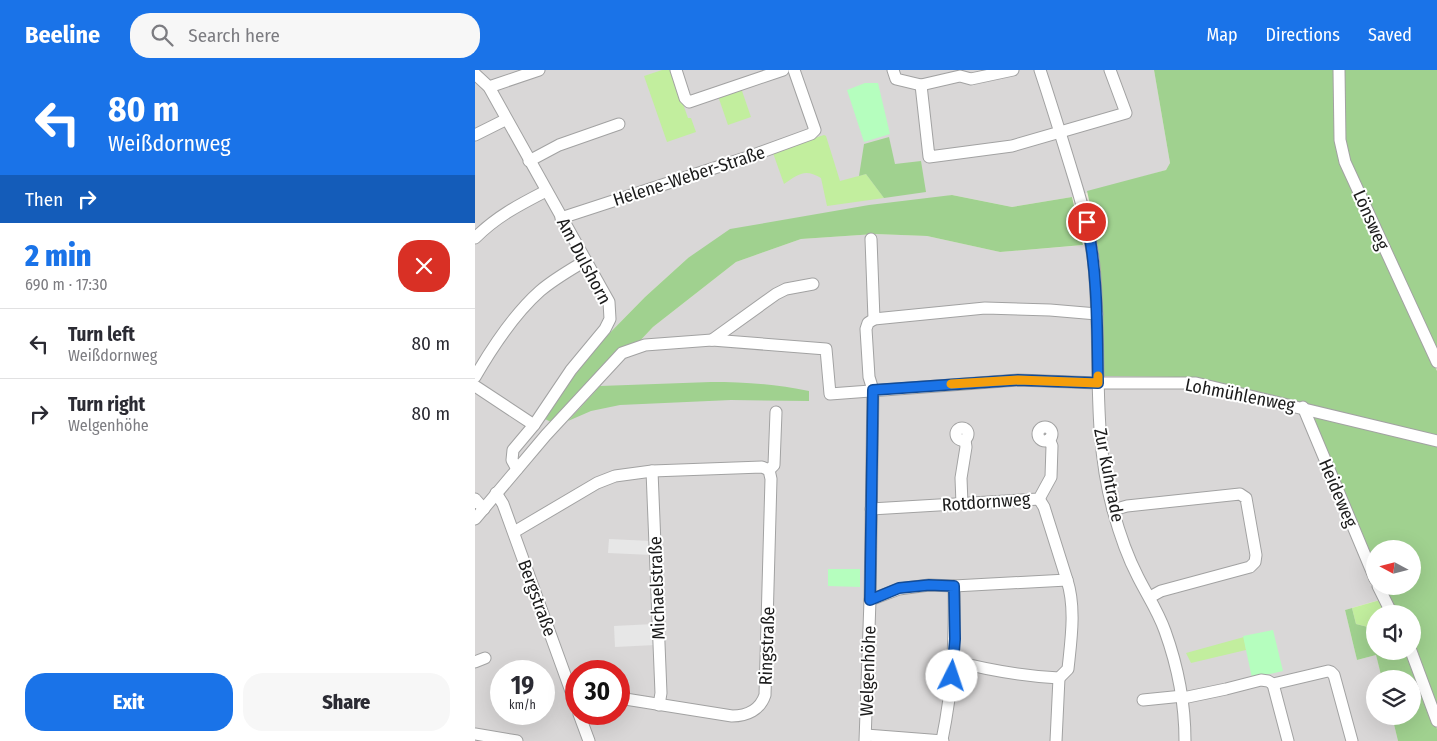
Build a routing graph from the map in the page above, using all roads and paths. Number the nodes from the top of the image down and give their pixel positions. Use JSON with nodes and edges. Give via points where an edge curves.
{"nodes":[{"id":1,"x":539,"y":70,"type":"edge"},
{"id":2,"x":676,"y":70,"type":"edge"},
{"id":3,"x":783,"y":70,"type":"edge"},
{"id":4,"x":794,"y":70,"type":"edge"},
{"id":5,"x":893,"y":70,"type":"edge"},
{"id":6,"x":1013,"y":70,"type":"edge"},
{"id":7,"x":1040,"y":70,"type":"edge"},
{"id":8,"x":1111,"y":70,"type":"edge"},
{"id":9,"x":1339,"y":70,"type":"edge"},
{"id":10,"x":960,"y":73,"type":"edge"},
{"id":11,"x":475,"y":74,"type":"edge"},
{"id":12,"x":921,"y":85,"type":"junction"},
{"id":13,"x":489,"y":87,"type":"junction"},
{"id":14,"x":505,"y":120,"type":"junction"},
{"id":15,"x":619,"y":124,"type":"dead end"},
{"id":16,"x":1060,"y":133,"type":"junction"},
{"id":17,"x":475,"y":135,"type":"edge"},
{"id":18,"x":529,"y":161,"type":"junction"},
{"id":19,"x":546,"y":191,"type":"junction"},
{"id":20,"x":561,"y":218,"type":"junction"},
{"id":21,"x":475,"y":238,"type":"edge"},
{"id":22,"x":871,"y":239,"type":"dead end"},
{"id":23,"x":585,"y":261,"type":"junction"},
{"id":24,"x":813,"y":284,"type":"dead end"},
{"id":25,"x":1097,"y":314,"type":"junction"},
{"id":26,"x":874,"y":319,"type":"junction"},
{"id":27,"x":712,"y":340,"type":"junction"},
{"id":28,"x":1437,"y":362,"type":"edge"},
{"id":29,"x":475,"y":376,"type":"edge"},
{"id":30,"x":1098,"y":383,"type":"junction"},
{"id":31,"x":475,"y":386,"type":"edge"},
{"id":32,"x":873,"y":390,"type":"junction"},
{"id":33,"x":1303,"y":408,"type":"junction"},
{"id":34,"x":775,"y":412,"type":"dead end"},
{"id":35,"x":534,"y":425,"type":"junction"},
{"id":36,"x":1049,"y":439,"type":"dead end"},
{"id":37,"x":965,"y":440,"type":"dead end"},
{"id":38,"x":1437,"y":441,"type":"edge"},
{"id":39,"x":517,"y":469,"type":"junction"},
{"id":40,"x":769,"y":470,"type":"junction"},
{"id":41,"x":652,"y":471,"type":"junction"},
{"id":42,"x":496,"y":493,"type":"junction"},
{"id":43,"x":475,"y":499,"type":"edge"},
{"id":44,"x":1039,"y":499,"type":"junction"},
{"id":45,"x":962,"y":504,"type":"junction"},
{"id":46,"x":484,"y":509,"type":"junction"},
{"id":47,"x":871,"y":509,"type":"junction"},
{"id":48,"x":1113,"y":510,"type":"junction"},
{"id":49,"x":475,"y":519,"type":"edge"},
{"id":50,"x":513,"y":532,"type":"junction"},
{"id":51,"x":1366,"y":557,"type":"edge"},
{"id":52,"x":1067,"y":580,"type":"junction"},
{"id":53,"x":954,"y":586,"type":"junction"},
{"id":54,"x":1150,"y":597,"type":"junction"},
{"id":55,"x":870,"y":600,"type":"junction"},
{"id":56,"x":1414,"y":660,"type":"edge"},
{"id":57,"x":954,"y":661,"type":"junction"},
{"id":58,"x":565,"y":672,"type":"edge"},
{"id":59,"x":1059,"y":678,"type":"junction"},
{"id":60,"x":1273,"y":684,"type":"junction"},
{"id":61,"x":1183,"y":697,"type":"junction"},
{"id":62,"x":630,"y":700,"type":"edge"},
{"id":63,"x":1143,"y":700,"type":"dead end"},
{"id":64,"x":659,"y":705,"type":"junction"},
{"id":65,"x":1437,"y":721,"type":"edge"},
{"id":66,"x":583,"y":725,"type":"edge"},
{"id":67,"x":475,"y":734,"type":"edge"},
{"id":68,"x":865,"y":738,"type":"edge"},
{"id":69,"x":517,"y":741,"type":"edge"},
{"id":70,"x":589,"y":741,"type":"edge"},
{"id":71,"x":942,"y":741,"type":"edge"},
{"id":72,"x":1056,"y":741,"type":"edge"},
{"id":73,"x":1185,"y":741,"type":"edge"},
{"id":74,"x":1288,"y":741,"type":"edge"},
{"id":75,"x":1352,"y":741,"type":"edge"}],
"edges":[{"from":1,"to":13,"type":"street"},
{"from":2,"to":3,"type":"street","via":[[689,102]]},
{"from":4,"to":20,"type":"street","name":"Helene-Weber-Straße","via":[[815,130],[811,134]]},
{"from":5,"to":12,"type":"street","via":[[896,79]]},
{"from":6,"to":10,"type":"street","via":[[971,80]]},
{"from":7,"to":16,"type":"street","name":"Zur Kuhtrade"},
{"from":8,"to":16,"type":"street","via":[[1126,113]]},
{"from":9,"to":28,"type":"street","name":"Lönsweg","via":[[1338,111],[1345,162]]},
{"from":10,"to":12,"type":"street"},
{"from":11,"to":13,"type":"street","name":"Am Dulshorn"},
{"from":12,"to":16,"type":"street","via":[[929,157],[1012,146]]},
{"from":13,"to":14,"type":"street","name":"Am Dulshorn"},
{"from":14,"to":17,"type":"street"},
{"from":14,"to":18,"type":"street","name":"Am Dulshorn"},
{"from":15,"to":18,"type":"street","via":[[559,145]]},
{"from":16,"to":25,"type":"street","name":"Zur Kuhtrade","via":[[1091,241]]},
{"from":18,"to":19,"type":"street","name":"Am Dulshorn"},
{"from":19,"to":20,"type":"street","name":"Am Dulshorn"},
{"from":19,"to":21,"type":"street","via":[[490,223]]},
{"from":20,"to":23,"type":"street","name":"Am Dulshorn"},
{"from":22,"to":26,"type":"street"},
{"from":23,"to":29,"type":"street","via":[[556,278],[521,310]]},
{"from":23,"to":35,"type":"street","name":"Am Dulshorn","via":[[609,302],[610,319]]},
{"from":24,"to":27,"type":"street","via":[[775,294]]},
{"from":25,"to":26,"type":"street","via":[[985,308]]},
{"from":25,"to":30,"type":"street","name":"Zur Kuhtrade"},
{"from":26,"to":32,"type":"street","name":"Welgenhöhe","via":[[866,329]]},
{"from":27,"to":32,"type":"street","name":"Lohmühlenweg","via":[[826,349],[830,394]]},
{"from":27,"to":39,"type":"street","via":[[645,345],[622,353]]},
{"from":30,"to":32,"type":"street","name":"Lohmühlenweg","via":[[1018,380]]},
{"from":30,"to":33,"type":"street","name":"Lohmühlenweg","via":[[1196,383]]},
{"from":30,"to":48,"type":"street","name":"Zur Kuhtrade","via":[[1101,457]]},
{"from":31,"to":35,"type":"street"},
{"from":32,"to":47,"type":"street","name":"Welgenhöhe"},
{"from":33,"to":38,"type":"street","name":"Lohmühlenweg"},
{"from":33,"to":51,"type":"street","name":"Heideweg"},
{"from":34,"to":40,"type":"street","name":"Ringstraße","via":[[774,465]]},
{"from":35,"to":39,"type":"street","name":"Am Dulshorn","via":[[513,450],[512,460]]},
{"from":36,"to":44,"type":"street","name":"Rotdornweg","via":[[1052,446],[1051,477]]},
{"from":37,"to":45,"type":"street"},
{"from":39,"to":42,"type":"street"},
{"from":40,"to":41,"type":"street","via":[[762,467]]},
{"from":40,"to":64,"type":"street","name":"Ringstraße","via":[[765,695],[762,703],[751,713],[741,716]]},
{"from":41,"to":50,"type":"street","via":[[615,476],[597,483]]},
{"from":41,"to":64,"type":"street","name":"Michaelstraße"},
{"from":42,"to":46,"type":"street"},
{"from":42,"to":50,"type":"street","name":"Bergstraße"},
{"from":43,"to":46,"type":"street"},
{"from":44,"to":45,"type":"street","name":"Rotdornweg"},
{"from":44,"to":52,"type":"street"},
{"from":45,"to":47,"type":"street","name":"Rotdornweg"},
{"from":46,"to":49,"type":"street"},
{"from":47,"to":55,"type":"street","name":"Welgenhöhe"},
{"from":48,"to":54,"type":"street","name":"Zur Kuhtrade","via":[[1137,576]]},
{"from":48,"to":54,"type":"street","via":[[1240,494],[1246,498],[1256,555],[1251,567],[1161,591]]},
{"from":50,"to":58,"type":"street","name":"Bergstraße"},
{"from":52,"to":53,"type":"street"},
{"from":52,"to":59,"type":"street","via":[[1072,594],[1072,624],[1068,669]]},
{"from":53,"to":55,"type":"street","via":[[899,588]]},
{"from":53,"to":57,"type":"street"},
{"from":54,"to":61,"type":"street","name":"Zur Kuhtrade","via":[[1165,630]]},
{"from":55,"to":68,"type":"street","name":"Welgenhöhe"},
{"from":56,"to":65,"type":"street"},
{"from":57,"to":59,"type":"street","via":[[1009,673]]},
{"from":57,"to":71,"type":"street"},
{"from":59,"to":72,"type":"street"},
{"from":60,"to":61,"type":"street","via":[[1269,680],[1261,680]]},
{"from":60,"to":74,"type":"street"},
{"from":60,"to":75,"type":"street","via":[[1331,672]]},
{"from":61,"to":63,"type":"street"},
{"from":61,"to":73,"type":"street","name":"Zur Kuhtrade"},
{"from":62,"to":64,"type":"street","name":"Ringstraße"},
{"from":66,"to":70,"type":"street"},
{"from":67,"to":69,"type":"street"},
{"from":68,"to":71,"type":"street"}]}
